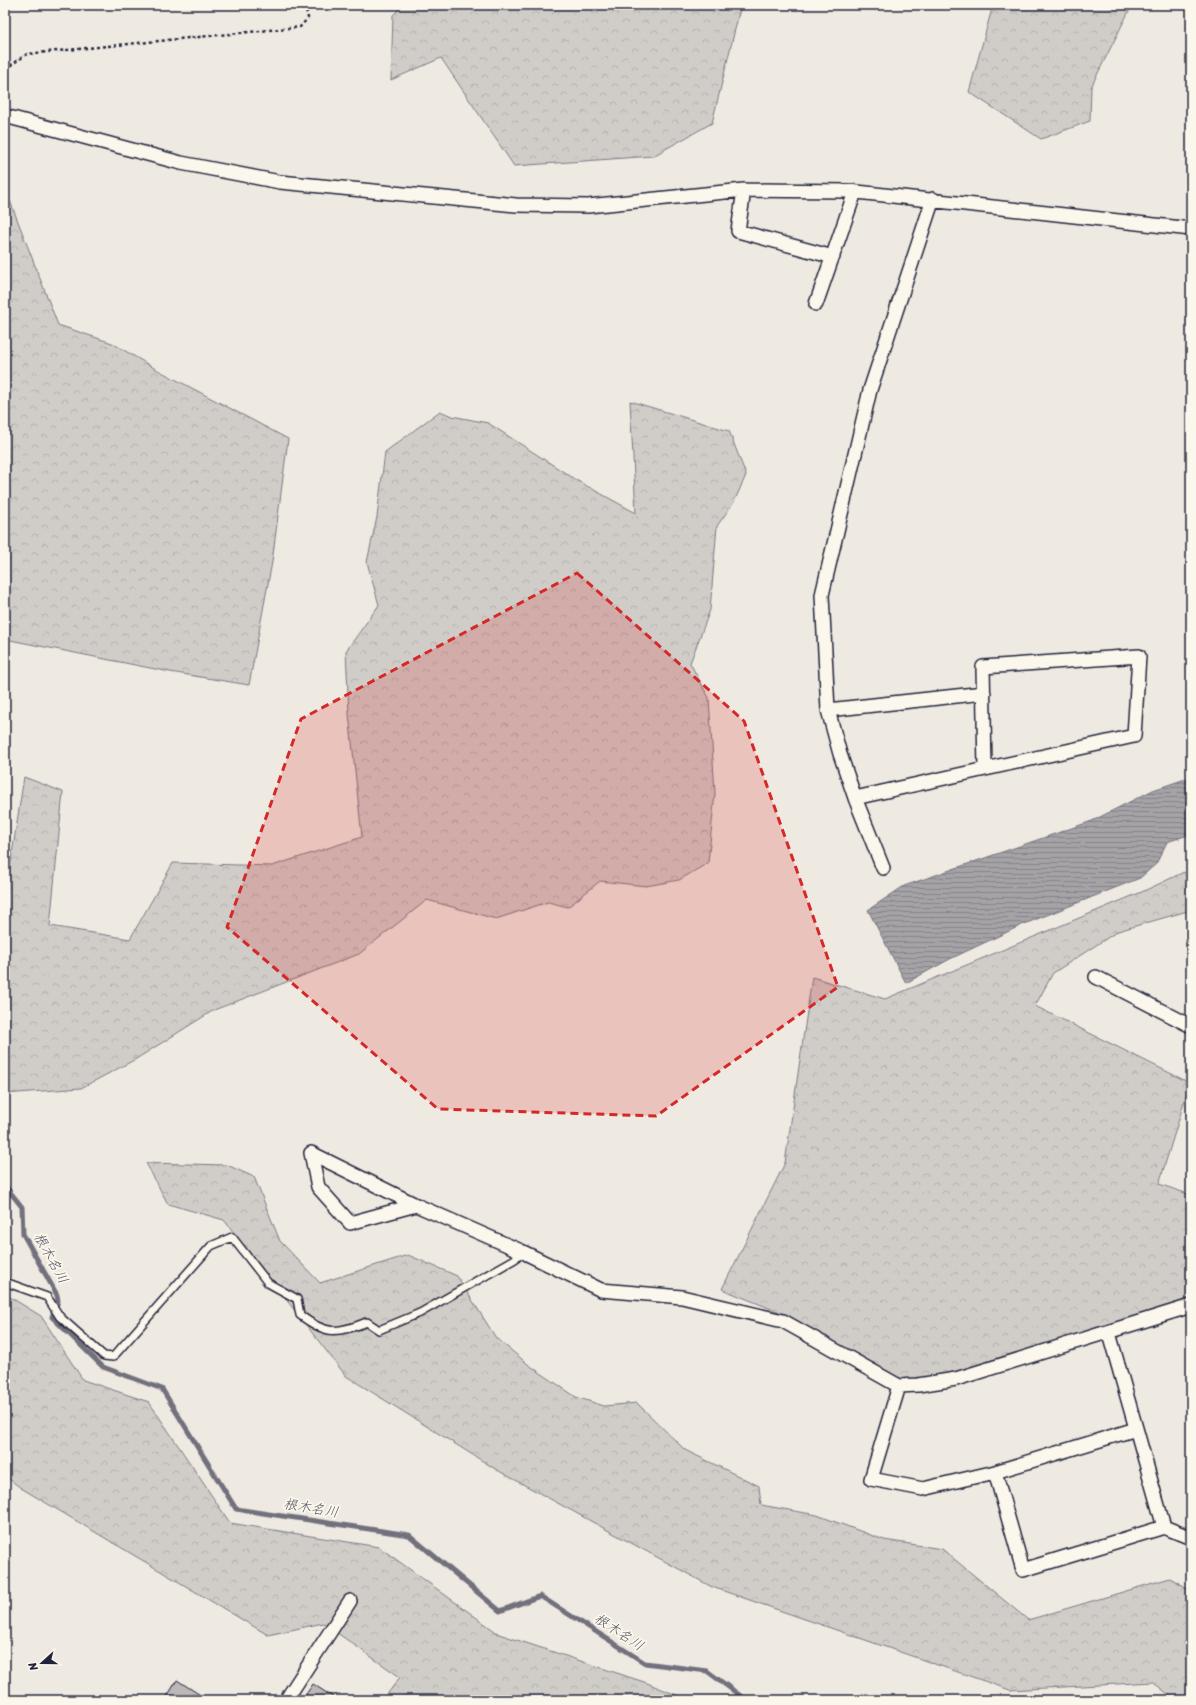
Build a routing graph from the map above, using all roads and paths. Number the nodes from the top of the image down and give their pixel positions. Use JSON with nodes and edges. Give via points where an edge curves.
{"nodes":[{"id":1,"x":305,"y":5,"type":"edge"},
{"id":2,"x":5,"y":69,"type":"edge"},
{"id":3,"x":5,"y":116,"type":"edge"},
{"id":4,"x":744,"y":190,"type":"junction"},
{"id":5,"x":855,"y":192,"type":"junction"},
{"id":6,"x":932,"y":199,"type":"junction"},
{"id":7,"x":1191,"y":230,"type":"edge"},
{"id":8,"x":832,"y":257,"type":"junction"},
{"id":9,"x":816,"y":304,"type":"dead end"},
{"id":10,"x":984,"y":693,"type":"junction"},
{"id":11,"x":828,"y":710,"type":"junction"},
{"id":12,"x":985,"y":769,"type":"junction"},
{"id":13,"x":855,"y":798,"type":"junction"},
{"id":14,"x":884,"y":868,"type":"dead end"},
{"id":15,"x":1096,"y":978,"type":"dead end"},
{"id":16,"x":1191,"y":1026,"type":"edge"},
{"id":17,"x":416,"y":1205,"type":"junction"},
{"id":18,"x":521,"y":1251,"type":"junction"},
{"id":19,"x":5,"y":1282,"type":"edge"},
{"id":20,"x":1191,"y":1306,"type":"edge"},
{"id":21,"x":1109,"y":1332,"type":"junction"},
{"id":22,"x":899,"y":1386,"type":"junction"},
{"id":23,"x":1136,"y":1429,"type":"junction"},
{"id":24,"x":995,"y":1472,"type":"junction"},
{"id":25,"x":1164,"y":1527,"type":"junction"},
{"id":26,"x":1191,"y":1538,"type":"edge"},
{"id":27,"x":350,"y":1601,"type":"dead end"},
{"id":28,"x":286,"y":1700,"type":"edge"}],
"edges":[{"from":1,"to":2,"type":"path","via":[[308,18],[300,27],[27,54]]},
{"from":3,"to":4,"type":"street","via":[[181,163],[280,182],[516,205],[588,206]]},
{"from":4,"to":5,"type":"street"},
{"from":4,"to":8,"type":"street","via":[[738,231]]},
{"from":5,"to":6,"type":"street"},
{"from":5,"to":8,"type":"street"},
{"from":6,"to":7,"type":"street"},
{"from":6,"to":11,"type":"street","via":[[870,390],[822,596]]},
{"from":8,"to":9,"type":"street"},
{"from":10,"to":11,"type":"street"},
{"from":10,"to":12,"type":"street"},
{"from":10,"to":12,"type":"street","via":[[983,667],[1139,656],[1134,736]]},
{"from":11,"to":13,"type":"street"},
{"from":12,"to":13,"type":"street"},
{"from":13,"to":14,"type":"street"},
{"from":15,"to":16,"type":"street"},
{"from":17,"to":17,"type":"street","via":[[395,1194],[311,1152],[318,1188],[350,1223]]},
{"from":17,"to":18,"type":"street"},
{"from":18,"to":19,"type":"lane","via":[[515,1259],[420,1313],[379,1330],[367,1322],[348,1329],[330,1331],[315,1326],[300,1315],[297,1299],[268,1283],[232,1237],[211,1246],[113,1357],[104,1356],[60,1317],[47,1297]]},
{"from":18,"to":22,"type":"street","via":[[601,1290],[682,1297],[784,1321]]},
{"from":20,"to":21,"type":"street"},
{"from":21,"to":22,"type":"street","via":[[956,1379]]},
{"from":21,"to":23,"type":"street"},
{"from":22,"to":24,"type":"street","via":[[871,1479],[923,1489]]},
{"from":23,"to":24,"type":"street"},
{"from":23,"to":25,"type":"street"},
{"from":24,"to":25,"type":"street","via":[[1023,1570]]},
{"from":25,"to":26,"type":"street"},
{"from":27,"to":28,"type":"street"}]}
